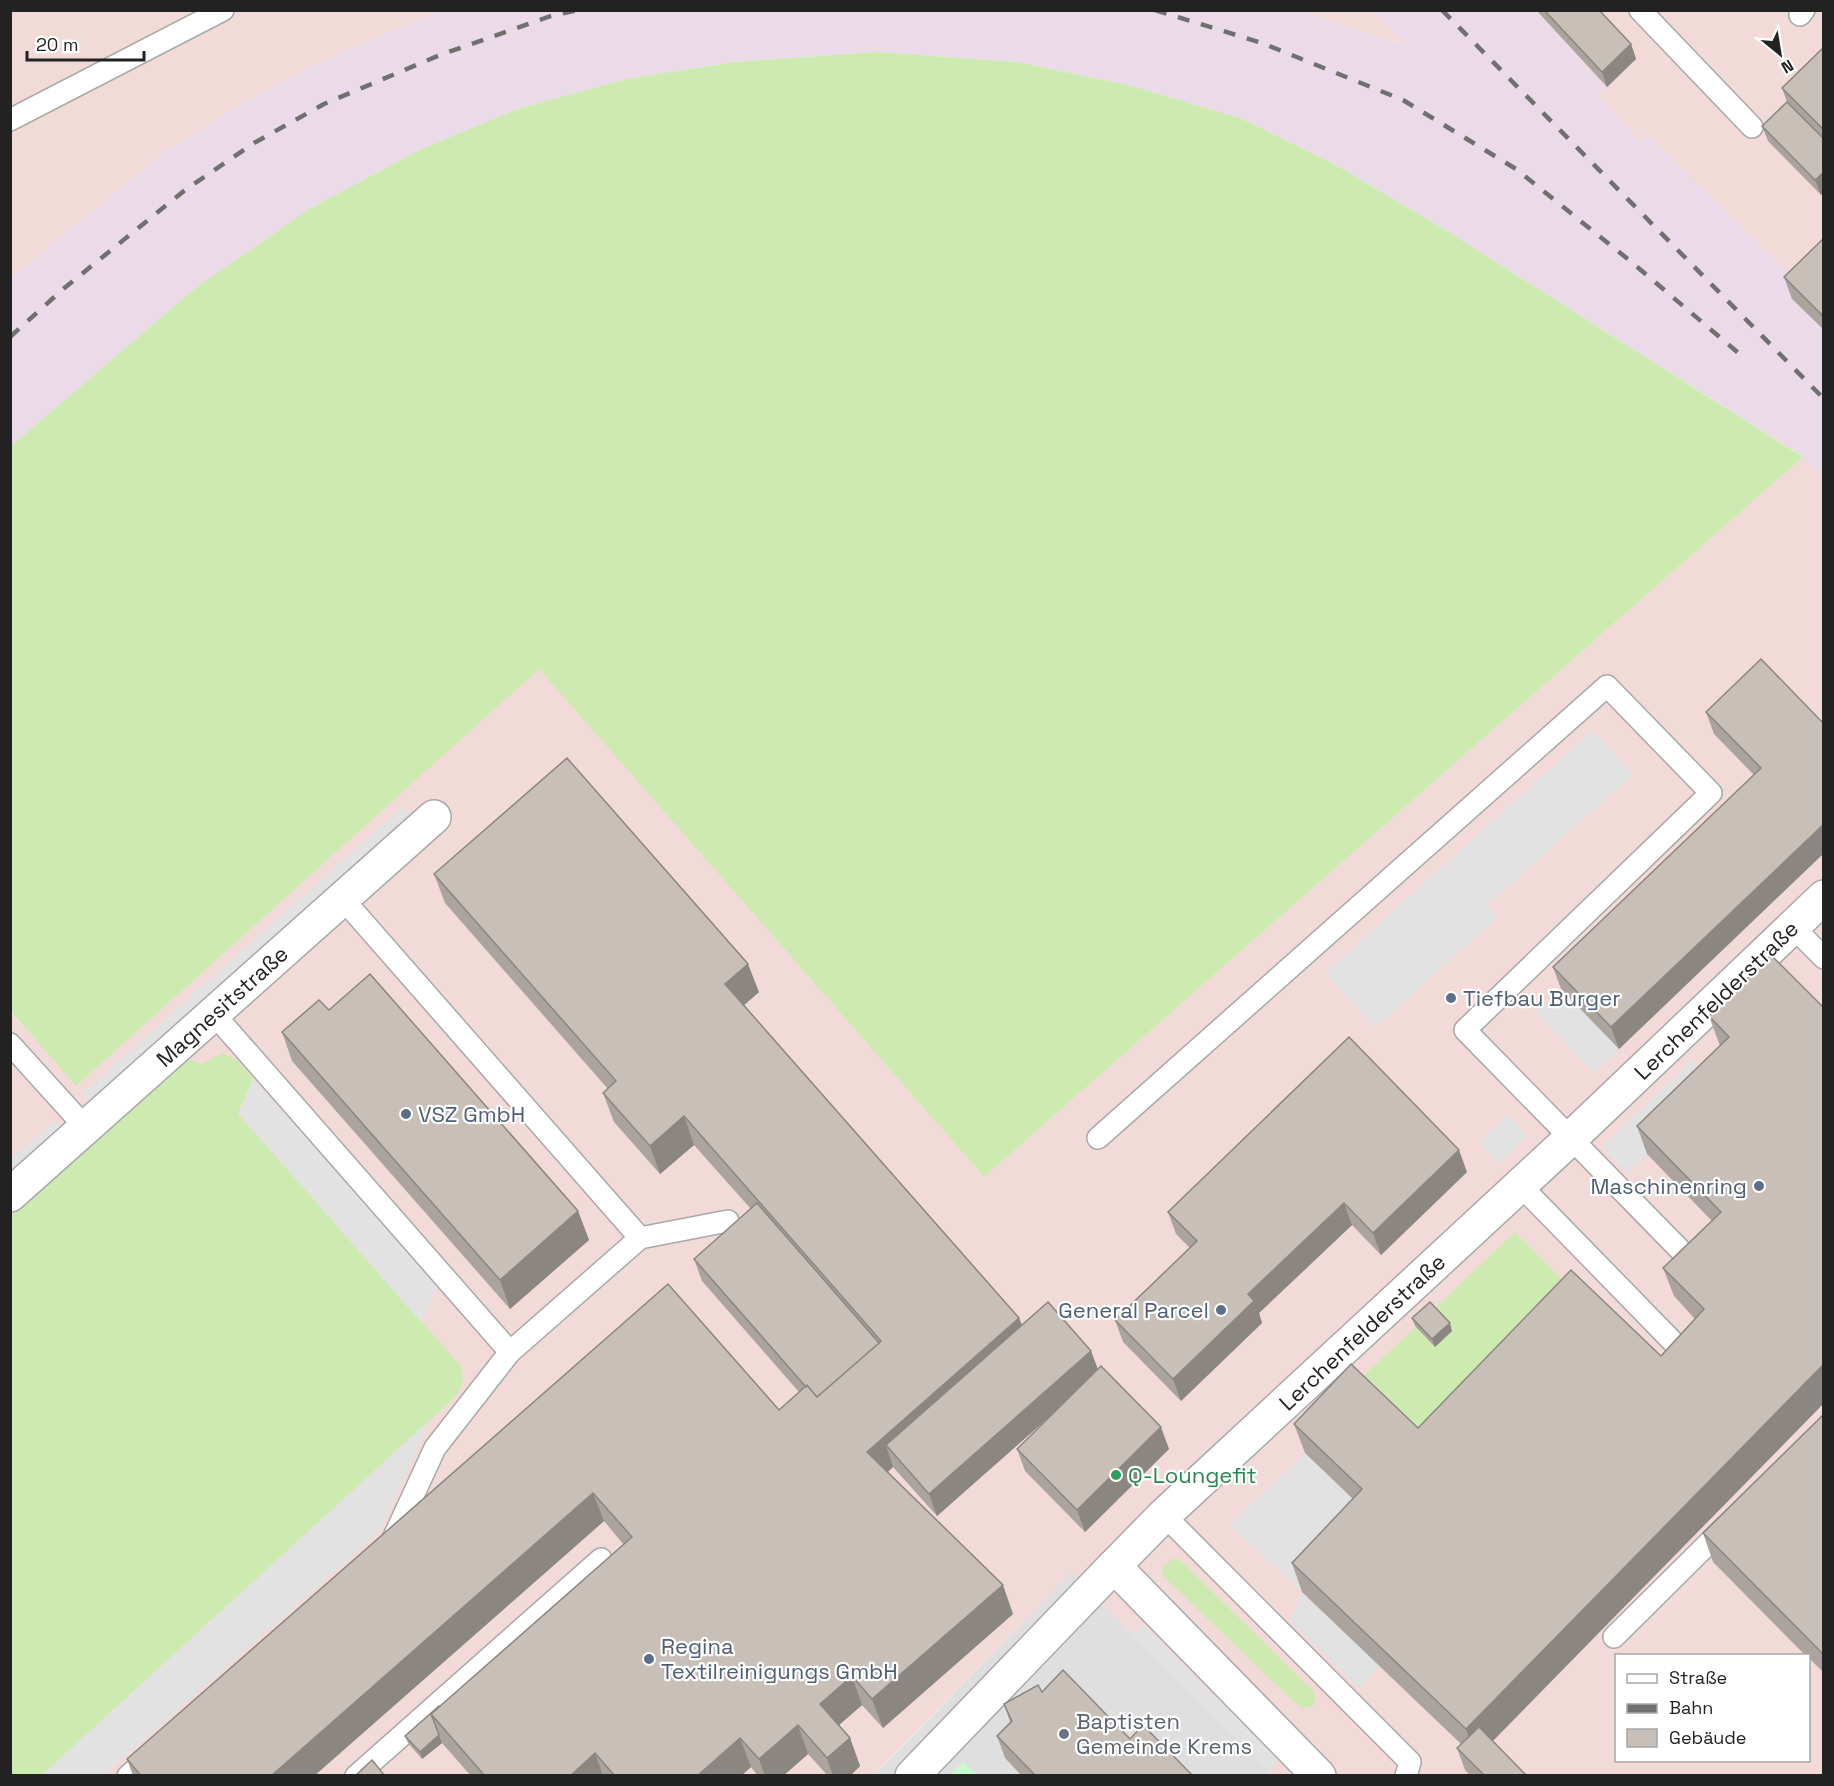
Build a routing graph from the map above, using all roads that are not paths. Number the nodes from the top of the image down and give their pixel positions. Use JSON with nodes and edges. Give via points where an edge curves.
{"nodes":[{"id":1,"x":1640,"y":10,"type":"edge"},
{"id":2,"x":211,"y":13,"type":"edge"},
{"id":3,"x":10,"y":120,"type":"edge"},
{"id":4,"x":1752,"y":127,"type":"dead end"},
{"id":5,"x":434,"y":817,"type":"dead end"},
{"id":6,"x":1824,"y":897,"type":"edge"},
{"id":7,"x":342,"y":898,"type":"junction"},
{"id":8,"x":1793,"y":927,"type":"junction"},
{"id":9,"x":1824,"y":958,"type":"edge"},
{"id":10,"x":213,"y":1013,"type":"junction"},
{"id":11,"x":10,"y":1044,"type":"edge"},
{"id":12,"x":86,"y":1128,"type":"junction"},
{"id":13,"x":1098,"y":1138,"type":"dead end"},
{"id":14,"x":1570,"y":1139,"type":"junction"},
{"id":15,"x":1520,"y":1185,"type":"junction"},
{"id":16,"x":10,"y":1195,"type":"edge"},
{"id":17,"x":728,"y":1221,"type":"dead end"},
{"id":18,"x":640,"y":1238,"type":"junction"},
{"id":19,"x":1689,"y":1259,"type":"edge"},
{"id":20,"x":1677,"y":1346,"type":"edge"},
{"id":21,"x":510,"y":1352,"type":"junction"},
{"id":22,"x":1740,"y":1512,"type":"edge"},
{"id":23,"x":1164,"y":1515,"type":"junction"},
{"id":24,"x":382,"y":1551,"type":"edge"},
{"id":25,"x":601,"y":1559,"type":"dead end"},
{"id":26,"x":1113,"y":1566,"type":"junction"},
{"id":27,"x":1614,"y":1637,"type":"dead end"},
{"id":28,"x":172,"y":1737,"type":"edge"},
{"id":29,"x":128,"y":1776,"type":"edge"},
{"id":30,"x":356,"y":1776,"type":"edge"},
{"id":31,"x":912,"y":1776,"type":"edge"},
{"id":32,"x":1319,"y":1776,"type":"edge"},
{"id":33,"x":1406,"y":1776,"type":"edge"}],
"edges":[{"from":1,"to":4,"type":"lane"},
{"from":2,"to":3,"type":"lane"},
{"from":5,"to":7,"type":"street","name":"Magnesitstraße"},
{"from":6,"to":8,"type":"street","name":"Lerchenfelderstraße"},
{"from":7,"to":10,"type":"street","name":"Magnesitstraße"},
{"from":7,"to":18,"type":"lane"},
{"from":8,"to":9,"type":"lane"},
{"from":8,"to":14,"type":"street","name":"Lerchenfelderstraße"},
{"from":10,"to":12,"type":"street","name":"Magnesitstraße"},
{"from":10,"to":21,"type":"lane"},
{"from":11,"to":12,"type":"lane"},
{"from":12,"to":16,"type":"street","name":"Magnesitstraße"},
{"from":13,"to":14,"type":"lane","via":[[1608,686],[1711,793],[1466,1030]]},
{"from":14,"to":15,"type":"street","name":"Lerchenfelderstraße"},
{"from":14,"to":19,"type":"lane"},
{"from":15,"to":20,"type":"lane"},
{"from":15,"to":23,"type":"street","name":"Lerchenfelderstraße"},
{"from":17,"to":18,"type":"lane"},
{"from":18,"to":21,"type":"lane"},
{"from":21,"to":24,"type":"lane","via":[[435,1448],[391,1544]]},
{"from":22,"to":27,"type":"lane"},
{"from":23,"to":26,"type":"street","name":"Lerchenfelderstraße"},
{"from":23,"to":33,"type":"lane","via":[[1410,1762]]},
{"from":25,"to":30,"type":"lane"},
{"from":26,"to":31,"type":"street","name":"Lerchenfelderstraße"},
{"from":26,"to":32,"type":"street"},
{"from":28,"to":29,"type":"lane"}]}
